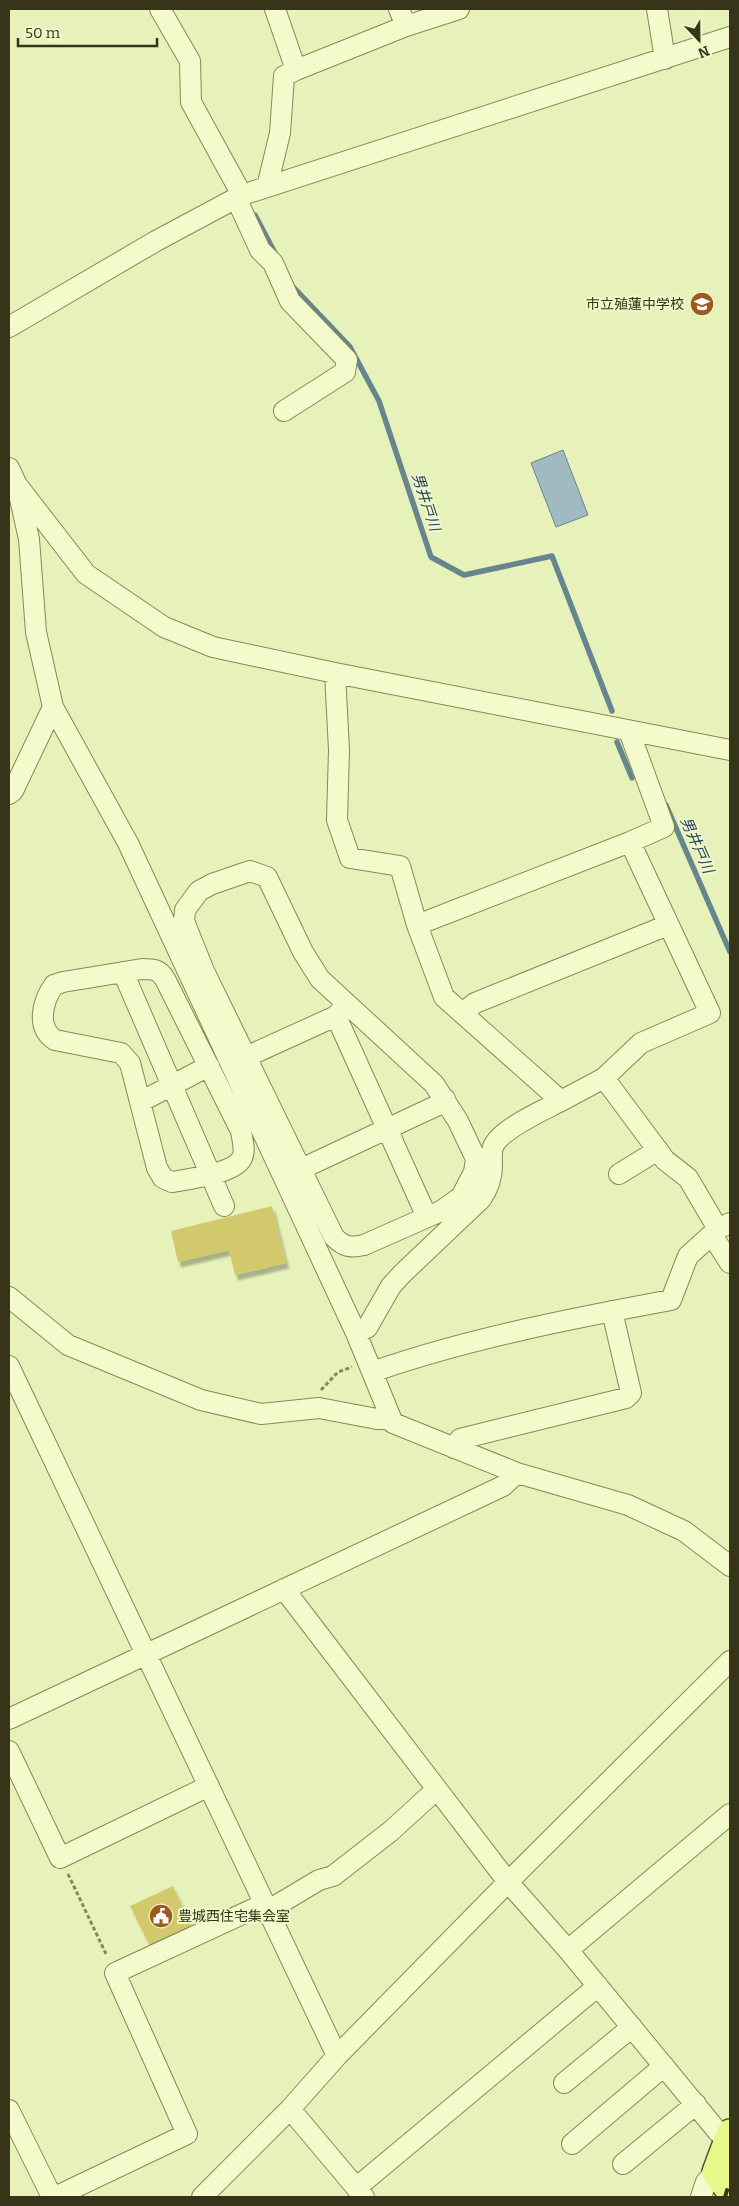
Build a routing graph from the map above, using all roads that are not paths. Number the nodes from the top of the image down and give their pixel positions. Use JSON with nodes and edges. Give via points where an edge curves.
{"nodes":[{"id":1,"x":160,"y":9,"type":"edge"},
{"id":2,"x":275,"y":9,"type":"edge"},
{"id":3,"x":459,"y":9,"type":"edge"},
{"id":4,"x":657,"y":9,"type":"edge"},
{"id":5,"x":402,"y":17,"type":"edge"},
{"id":6,"x":730,"y":37,"type":"edge"},
{"id":7,"x":664,"y":59,"type":"junction"},
{"id":8,"x":296,"y":70,"type":"junction"},
{"id":9,"x":267,"y":187,"type":"junction"},
{"id":10,"x":239,"y":197,"type":"junction"},
{"id":11,"x":9,"y":327,"type":"edge"},
{"id":12,"x":284,"y":411,"type":"dead end"},
{"id":13,"x":11,"y":479,"type":"edge"},
{"id":14,"x":335,"y":674,"type":"junction"},
{"id":15,"x":53,"y":707,"type":"junction"},
{"id":16,"x":629,"y":731,"type":"junction"},
{"id":17,"x":730,"y":750,"type":"edge"},
{"id":18,"x":9,"y":794,"type":"edge"},
{"id":19,"x":630,"y":842,"type":"junction"},
{"id":20,"x":416,"y":925,"type":"junction"},
{"id":21,"x":668,"y":925,"type":"junction"},
{"id":22,"x":123,"y":972,"type":"junction"},
{"id":23,"x":341,"y":1011,"type":"junction"},
{"id":24,"x":463,"y":1013,"type":"junction"},
{"id":25,"x":246,"y":1057,"type":"junction"},
{"id":26,"x":209,"y":1066,"type":"junction"},
{"id":27,"x":604,"y":1078,"type":"junction"},
{"id":28,"x":172,"y":1085,"type":"junction"},
{"id":29,"x":445,"y":1099,"type":"junction"},
{"id":30,"x":560,"y":1101,"type":"junction"},
{"id":31,"x":140,"y":1102,"type":"junction"},
{"id":32,"x":388,"y":1127,"type":"junction"},
{"id":33,"x":658,"y":1150,"type":"junction"},
{"id":34,"x":301,"y":1169,"type":"junction"},
{"id":35,"x":212,"y":1173,"type":"junction"},
{"id":36,"x":619,"y":1174,"type":"dead end"},
{"id":37,"x":224,"y":1206,"type":"dead end"},
{"id":38,"x":428,"y":1217,"type":"junction"},
{"id":39,"x":720,"y":1229,"type":"edge"},
{"id":40,"x":730,"y":1262,"type":"edge"},
{"id":41,"x":9,"y":1297,"type":"edge"},
{"id":42,"x":612,"y":1311,"type":"junction"},
{"id":43,"x":356,"y":1333,"type":"junction"},
{"id":44,"x":9,"y":1366,"type":"edge"},
{"id":45,"x":364,"y":1370,"type":"junction"},
{"id":46,"x":319,"y":1392,"type":"road end"},
{"id":47,"x":305,"y":1408,"type":"junction"},
{"id":48,"x":391,"y":1418,"type":"junction"},
{"id":49,"x":454,"y":1448,"type":"junction"},
{"id":50,"x":517,"y":1473,"type":"junction"},
{"id":51,"x":730,"y":1566,"type":"edge"},
{"id":52,"x":284,"y":1589,"type":"junction"},
{"id":53,"x":145,"y":1653,"type":"junction"},
{"id":54,"x":730,"y":1661,"type":"edge"},
{"id":55,"x":9,"y":1720,"type":"edge"},
{"id":56,"x":9,"y":1751,"type":"edge"},
{"id":57,"x":209,"y":1786,"type":"junction"},
{"id":58,"x":437,"y":1790,"type":"junction"},
{"id":59,"x":730,"y":1814,"type":"edge"},
{"id":60,"x":508,"y":1882,"type":"junction"},
{"id":61,"x":265,"y":1907,"type":"junction"},
{"id":62,"x":568,"y":1950,"type":"junction"},
{"id":63,"x":598,"y":1986,"type":"junction"},
{"id":64,"x":632,"y":2027,"type":"junction"},
{"id":65,"x":337,"y":2056,"type":"junction"},
{"id":66,"x":664,"y":2066,"type":"junction"},
{"id":67,"x":564,"y":2083,"type":"dead end"},
{"id":68,"x":696,"y":2104,"type":"junction"},
{"id":69,"x":290,"y":2109,"type":"junction"},
{"id":70,"x":9,"y":2110,"type":"edge"},
{"id":71,"x":729,"y":2135,"type":"edge"},
{"id":72,"x":572,"y":2144,"type":"dead end"},
{"id":73,"x":623,"y":2164,"type":"dead end"},
{"id":74,"x":715,"y":2172,"type":"junction"},
{"id":75,"x":360,"y":2193,"type":"edge"},
{"id":76,"x":730,"y":2193,"type":"edge"},
{"id":77,"x":53,"y":2197,"type":"edge"},
{"id":78,"x":202,"y":2197,"type":"edge"},
{"id":79,"x":700,"y":2197,"type":"edge"}],
"edges":[{"from":1,"to":10,"type":"street","via":[[190,61],[191,102]]},
{"from":2,"to":8,"type":"street"},
{"from":3,"to":5,"type":"street"},
{"from":4,"to":7,"type":"street"},
{"from":5,"to":8,"type":"street"},
{"from":6,"to":7,"type":"street"},
{"from":7,"to":9,"type":"street"},
{"from":8,"to":9,"type":"street","via":[[284,76],[280,133]]},
{"from":9,"to":10,"type":"street"},
{"from":10,"to":11,"type":"street","via":[[156,241]]},
{"from":10,"to":12,"type":"street","via":[[260,250],[273,263],[290,301],[347,360],[345,372]]},
{"from":13,"to":14,"type":"street","via":[[86,574],[164,627],[213,647]]},
{"from":13,"to":15,"type":"street","via":[[29,540],[36,632]]},
{"from":14,"to":16,"type":"street"},
{"from":14,"to":20,"type":"street","via":[[339,750],[337,820],[350,858],[400,866]]},
{"from":15,"to":18,"type":"street"},
{"from":15,"to":43,"type":"street","via":[[128,843]]},
{"from":16,"to":17,"type":"street"},
{"from":16,"to":19,"type":"street","via":[[664,827]]},
{"from":19,"to":20,"type":"street"},
{"from":19,"to":21,"type":"street"},
{"from":20,"to":24,"type":"street","via":[[444,997]]},
{"from":21,"to":24,"type":"street","via":[[474,1003]]},
{"from":21,"to":27,"type":"street","via":[[710,1013],[641,1043]]},
{"from":22,"to":26,"type":"street","via":[[153,969],[160,972]]},
{"from":22,"to":28,"type":"street"},
{"from":22,"to":31,"type":"street","via":[[54,985],[42,1014],[47,1035],[55,1040],[121,1053],[130,1063]]},
{"from":23,"to":25,"type":"street"},
{"from":23,"to":25,"type":"street","via":[[312,969],[267,878],[250,871],[212,884],[192,898],[185,910],[184,921],[204,971]]},
{"from":23,"to":29,"type":"street","via":[[434,1084]]},
{"from":23,"to":32,"type":"street"},
{"from":24,"to":30,"type":"street"},
{"from":25,"to":34,"type":"street"},
{"from":26,"to":28,"type":"street"},
{"from":26,"to":35,"type":"street","via":[[241,1130],[244,1149],[236,1166]]},
{"from":27,"to":30,"type":"street"},
{"from":27,"to":33,"type":"street"},
{"from":28,"to":31,"type":"street"},
{"from":28,"to":35,"type":"street"},
{"from":29,"to":32,"type":"street"},
{"from":29,"to":38,"type":"street","via":[[476,1159],[474,1172],[462,1197]]},
{"from":30,"to":43,"type":"street","via":[[499,1139],[494,1146],[492,1174],[481,1199],[391,1286],[371,1323]]},
{"from":31,"to":35,"type":"street","via":[[163,1178],[172,1182]]},
{"from":32,"to":34,"type":"street"},
{"from":32,"to":38,"type":"street"},
{"from":33,"to":36,"type":"street"},
{"from":33,"to":39,"type":"street","via":[[665,1160],[688,1178]]},
{"from":34,"to":38,"type":"street","via":[[334,1237],[342,1246],[364,1245]]},
{"from":35,"to":37,"type":"street"},
{"from":39,"to":40,"type":"street"},
{"from":39,"to":42,"type":"street","via":[[688,1256],[671,1300]]},
{"from":41,"to":47,"type":"street","via":[[68,1345],[200,1400],[261,1414]]},
{"from":42,"to":45,"type":"street","via":[[421,1355],[378,1370]]},
{"from":42,"to":49,"type":"street","via":[[630,1393],[626,1398],[460,1439]]},
{"from":43,"to":45,"type":"street"},
{"from":44,"to":53,"type":"street"},
{"from":45,"to":48,"type":"street"},
{"from":46,"to":47,"type":"street"},
{"from":47,"to":48,"type":"street","via":[[377,1419]]},
{"from":48,"to":49,"type":"street","via":[[400,1427]]},
{"from":49,"to":50,"type":"street"},
{"from":50,"to":51,"type":"street","via":[[628,1505],[684,1531]]},
{"from":50,"to":52,"type":"street","via":[[503,1486]]},
{"from":52,"to":53,"type":"street"},
{"from":52,"to":58,"type":"street"},
{"from":53,"to":55,"type":"street"},
{"from":53,"to":57,"type":"street"},
{"from":54,"to":60,"type":"street"},
{"from":56,"to":57,"type":"street","via":[[60,1858]]},
{"from":57,"to":61,"type":"street"},
{"from":58,"to":60,"type":"street"},
{"from":58,"to":61,"type":"street","via":[[333,1876]]},
{"from":59,"to":62,"type":"street"},
{"from":60,"to":62,"type":"street"},
{"from":60,"to":65,"type":"street"},
{"from":61,"to":65,"type":"street"},
{"from":61,"to":77,"type":"street","via":[[115,1973],[187,2134]]},
{"from":62,"to":63,"type":"street"},
{"from":63,"to":64,"type":"street"},
{"from":63,"to":75,"type":"street"},
{"from":64,"to":66,"type":"street"},
{"from":64,"to":67,"type":"street"},
{"from":65,"to":69,"type":"street"},
{"from":66,"to":68,"type":"street"},
{"from":66,"to":72,"type":"street"},
{"from":68,"to":71,"type":"street","via":[[718,2132]]},
{"from":68,"to":73,"type":"street"},
{"from":69,"to":75,"type":"street"},
{"from":69,"to":78,"type":"street"},
{"from":70,"to":77,"type":"street"},
{"from":71,"to":74,"type":"main road"},
{"from":74,"to":76,"type":"main road"},
{"from":74,"to":79,"type":"street","via":[[706,2182]]}]}
